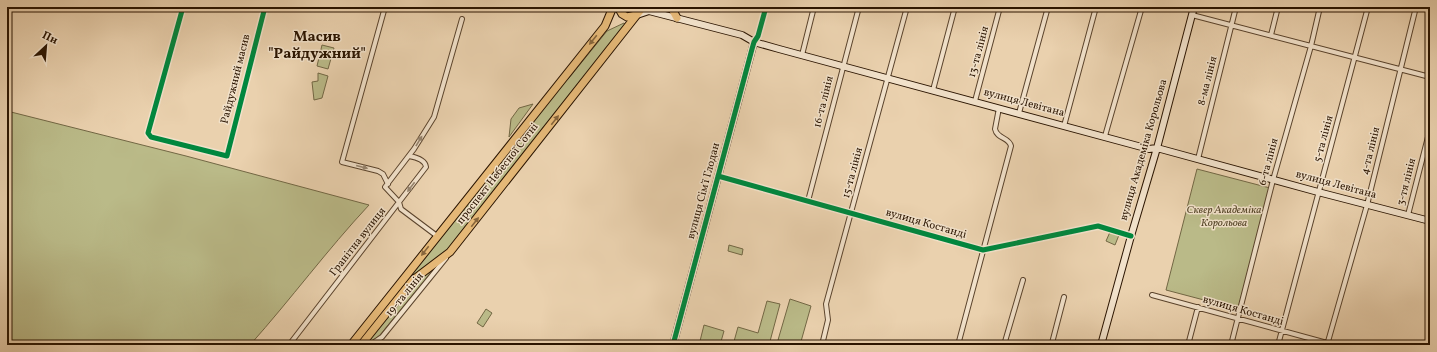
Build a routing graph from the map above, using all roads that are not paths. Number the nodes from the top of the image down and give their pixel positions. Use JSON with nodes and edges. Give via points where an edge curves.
{"nodes":[{"id":1,"x":183,"y":7,"type":"edge"},
{"id":2,"x":265,"y":7,"type":"edge"},
{"id":3,"x":385,"y":7,"type":"edge"},
{"id":4,"x":613,"y":7,"type":"edge"},
{"id":5,"x":618,"y":7,"type":"edge"},
{"id":6,"x":643,"y":7,"type":"edge"},
{"id":7,"x":671,"y":7,"type":"edge"},
{"id":8,"x":766,"y":7,"type":"edge"},
{"id":9,"x":814,"y":7,"type":"edge"},
{"id":10,"x":859,"y":7,"type":"edge"},
{"id":11,"x":907,"y":7,"type":"edge"},
{"id":12,"x":955,"y":7,"type":"edge"},
{"id":13,"x":1000,"y":7,"type":"edge"},
{"id":14,"x":1048,"y":7,"type":"edge"},
{"id":15,"x":1096,"y":7,"type":"edge"},
{"id":16,"x":1142,"y":7,"type":"edge"},
{"id":17,"x":1194,"y":7,"type":"edge"},
{"id":18,"x":1236,"y":7,"type":"edge"},
{"id":19,"x":1278,"y":7,"type":"edge"},
{"id":20,"x":1320,"y":7,"type":"edge"},
{"id":21,"x":1368,"y":7,"type":"edge"},
{"id":22,"x":1416,"y":7,"type":"edge"},
{"id":23,"x":637,"y":15,"type":"junction"},
{"id":24,"x":1192,"y":15,"type":"junction"},
{"id":25,"x":677,"y":18,"type":"junction"},
{"id":26,"x":462,"y":19,"type":"dead end"},
{"id":27,"x":1232,"y":25,"type":"junction"},
{"id":28,"x":1271,"y":35,"type":"junction"},
{"id":29,"x":754,"y":42,"type":"junction"},
{"id":30,"x":1311,"y":46,"type":"junction"},
{"id":31,"x":802,"y":55,"type":"junction"},
{"id":32,"x":1355,"y":57,"type":"junction"},
{"id":33,"x":842,"y":66,"type":"junction"},
{"id":34,"x":1400,"y":69,"type":"junction"},
{"id":35,"x":1430,"y":77,"type":"edge"},
{"id":36,"x":888,"y":78,"type":"junction"},
{"id":37,"x":932,"y":90,"type":"junction"},
{"id":38,"x":975,"y":101,"type":"junction"},
{"id":39,"x":999,"y":108,"type":"junction"},
{"id":40,"x":1019,"y":113,"type":"junction"},
{"id":41,"x":1064,"y":126,"type":"junction"},
{"id":42,"x":1430,"y":129,"type":"edge"},
{"id":43,"x":1105,"y":136,"type":"junction"},
{"id":44,"x":1157,"y":148,"type":"junction"},
{"id":45,"x":409,"y":156,"type":"junction"},
{"id":46,"x":1198,"y":159,"type":"junction"},
{"id":47,"x":718,"y":176,"type":"junction"},
{"id":48,"x":1273,"y":180,"type":"junction"},
{"id":49,"x":388,"y":184,"type":"junction"},
{"id":50,"x":1318,"y":192,"type":"junction"},
{"id":51,"x":808,"y":201,"type":"junction"},
{"id":52,"x":400,"y":202,"type":"junction"},
{"id":53,"x":1367,"y":205,"type":"junction"},
{"id":54,"x":851,"y":213,"type":"junction"},
{"id":55,"x":1408,"y":215,"type":"junction"},
{"id":56,"x":1430,"y":221,"type":"edge"},
{"id":57,"x":437,"y":236,"type":"junction"},
{"id":58,"x":1131,"y":236,"type":"junction"},
{"id":59,"x":983,"y":250,"type":"junction"},
{"id":60,"x":450,"y":252,"type":"junction"},
{"id":61,"x":1023,"y":280,"type":"dead end"},
{"id":62,"x":1152,"y":295,"type":"dead end"},
{"id":63,"x":1064,"y":297,"type":"dead end"},
{"id":64,"x":1198,"y":307,"type":"junction"},
{"id":65,"x":1238,"y":318,"type":"junction"},
{"id":66,"x":1282,"y":331,"type":"junction"},
{"id":67,"x":1052,"y":343,"type":"dead end"},
{"id":68,"x":1328,"y":344,"type":"edge"},
{"id":69,"x":289,"y":345,"type":"edge"},
{"id":70,"x":351,"y":345,"type":"edge"},
{"id":71,"x":361,"y":345,"type":"edge"},
{"id":72,"x":370,"y":345,"type":"edge"},
{"id":73,"x":673,"y":345,"type":"edge"},
{"id":74,"x":822,"y":345,"type":"edge"},
{"id":75,"x":958,"y":345,"type":"edge"},
{"id":76,"x":1004,"y":345,"type":"edge"},
{"id":77,"x":1101,"y":345,"type":"edge"},
{"id":78,"x":1188,"y":345,"type":"edge"},
{"id":79,"x":1231,"y":345,"type":"edge"},
{"id":80,"x":1278,"y":345,"type":"edge"}],
"edges":[{"from":1,"to":2,"type":"street","name":"Райдужний масив","via":[[148,133],[154,138],[227,156]]},
{"from":3,"to":49,"type":"street","one_way":true,"via":[[342,162],[381,172]]},
{"from":4,"to":57,"type":"main road","name":"проспект Небесної Сотні","one_way":true,"via":[[605,26]]},
{"from":5,"to":23,"type":"main road","name":"вулиця Левітана","via":[[627,17]]},
{"from":6,"to":23,"type":"main road","name":"проспект Небесної Сотні"},
{"from":7,"to":25,"type":"main road"},
{"from":8,"to":29,"type":"street"},
{"from":9,"to":31,"type":"street"},
{"from":10,"to":33,"type":"street","name":"16-та лінія"},
{"from":11,"to":36,"type":"street","name":"15-та лінія"},
{"from":12,"to":37,"type":"street"},
{"from":13,"to":38,"type":"street","name":"13-та лінія"},
{"from":14,"to":40,"type":"street"},
{"from":15,"to":41,"type":"street"},
{"from":16,"to":43,"type":"street"},
{"from":17,"to":24,"type":"main road","name":"вулиця Академіка Корольова"},
{"from":18,"to":27,"type":"street","name":"8-ма лінія"},
{"from":19,"to":28,"type":"street"},
{"from":20,"to":30,"type":"street","name":"6-та лінія"},
{"from":21,"to":32,"type":"street","name":"5-та лінія"},
{"from":22,"to":34,"type":"street","name":"4-та лінія"},
{"from":23,"to":25,"type":"main road","name":"вулиця Левітана","via":[[649,11]]},
{"from":60,"to":23,"type":"main road","name":"проспект Небесної Сотні","one_way":true},
{"from":24,"to":27,"type":"street"},
{"from":24,"to":44,"type":"main road","name":"вулиця Академіка Корольова"},
{"from":25,"to":29,"type":"main road","name":"вулиця Левітана","via":[[742,35]]},
{"from":45,"to":26,"type":"street","one_way":true,"via":[[434,115]]},
{"from":27,"to":28,"type":"street"},
{"from":27,"to":46,"type":"street","name":"8-ма лінія"},
{"from":28,"to":30,"type":"street"},
{"from":29,"to":31,"type":"main road","name":"вулиця Левітана"},
{"from":29,"to":47,"type":"main road","name":"вулиця Сім'ї Глодан"},
{"from":30,"to":32,"type":"street"},
{"from":30,"to":48,"type":"street","name":"6-та лінія"},
{"from":31,"to":33,"type":"main road","name":"вулиця Левітана"},
{"from":32,"to":34,"type":"street"},
{"from":32,"to":50,"type":"street","name":"5-та лінія"},
{"from":33,"to":36,"type":"main road","name":"вулиця Левітана"},
{"from":33,"to":51,"type":"street","name":"16-та лінія"},
{"from":34,"to":35,"type":"street"},
{"from":34,"to":53,"type":"street","name":"4-та лінія"},
{"from":36,"to":37,"type":"main road","name":"вулиця Левітана"},
{"from":36,"to":54,"type":"street","name":"15-та лінія"},
{"from":37,"to":38,"type":"main road","name":"вулиця Левітана"},
{"from":38,"to":39,"type":"main road","name":"вулиця Левітана"},
{"from":39,"to":40,"type":"main road","name":"вулиця Левітана"},
{"from":39,"to":59,"type":"street","via":[[995,129],[999,136],[1011,143],[1011,146]]},
{"from":40,"to":41,"type":"main road","name":"вулиця Левітана"},
{"from":41,"to":43,"type":"main road","name":"вулиця Левітана"},
{"from":42,"to":55,"type":"street","name":"3-тя лінія"},
{"from":43,"to":44,"type":"main road","name":"вулиця Левітана"},
{"from":44,"to":46,"type":"main road","name":"вулиця Левітана"},
{"from":44,"to":58,"type":"main road","name":"вулиця Академіка Корольова"},
{"from":45,"to":49,"type":"street"},
{"from":45,"to":52,"type":"street","name":"Гранітна вулиця","one_way":true,"via":[[424,162],[426,167]]},
{"from":46,"to":48,"type":"main road","name":"вулиця Левітана"},
{"from":47,"to":51,"type":"street","name":"вулиця Костанді"},
{"from":47,"to":73,"type":"main road","name":"вулиця Сім'ї Глодан"},
{"from":48,"to":50,"type":"main road","name":"вулиця Левітана"},
{"from":48,"to":65,"type":"street","name":"6-та лінія"},
{"from":49,"to":52,"type":"street","via":[[385,187]]},
{"from":50,"to":53,"type":"main road","name":"вулиця Левітана"},
{"from":50,"to":66,"type":"street","name":"5-та лінія"},
{"from":51,"to":54,"type":"street","name":"вулиця Костанді"},
{"from":52,"to":57,"type":"street","via":[[401,209]]},
{"from":52,"to":69,"type":"street","name":"Гранітна вулиця"},
{"from":53,"to":55,"type":"main road","name":"вулиця Левітана"},
{"from":53,"to":68,"type":"street","name":"4-та лінія"},
{"from":54,"to":59,"type":"street","name":"вулиця Костанді"},
{"from":54,"to":74,"type":"street","name":"15-та лінія","via":[[826,304],[828,320]]},
{"from":55,"to":56,"type":"main road","name":"вулиця Левітана"},
{"from":57,"to":70,"type":"main road","name":"проспект Небесної Сотні","one_way":true},
{"from":58,"to":59,"type":"street","name":"вулиця Костанді","via":[[1098,226]]},
{"from":58,"to":77,"type":"main road","name":"вулиця Академіка Корольова"},
{"from":59,"to":75,"type":"street"},
{"from":60,"to":71,"type":"main road","name":"проспект Небесної Сотні","via":[[413,280]]},
{"from":60,"to":72,"type":"street","name":"19-та лінія","via":[[382,338]]},
{"from":61,"to":76,"type":"street"},
{"from":62,"to":64,"type":"street","name":"вулиця Костанді"},
{"from":63,"to":67,"type":"street"},
{"from":64,"to":65,"type":"street","name":"вулиця Костанді"},
{"from":64,"to":78,"type":"street"},
{"from":65,"to":66,"type":"street","name":"вулиця Костанді"},
{"from":65,"to":79,"type":"street","name":"6-та лінія"},
{"from":66,"to":68,"type":"street","name":"вулиця Костанді"},
{"from":66,"to":80,"type":"street","name":"5-та лінія"}]}
